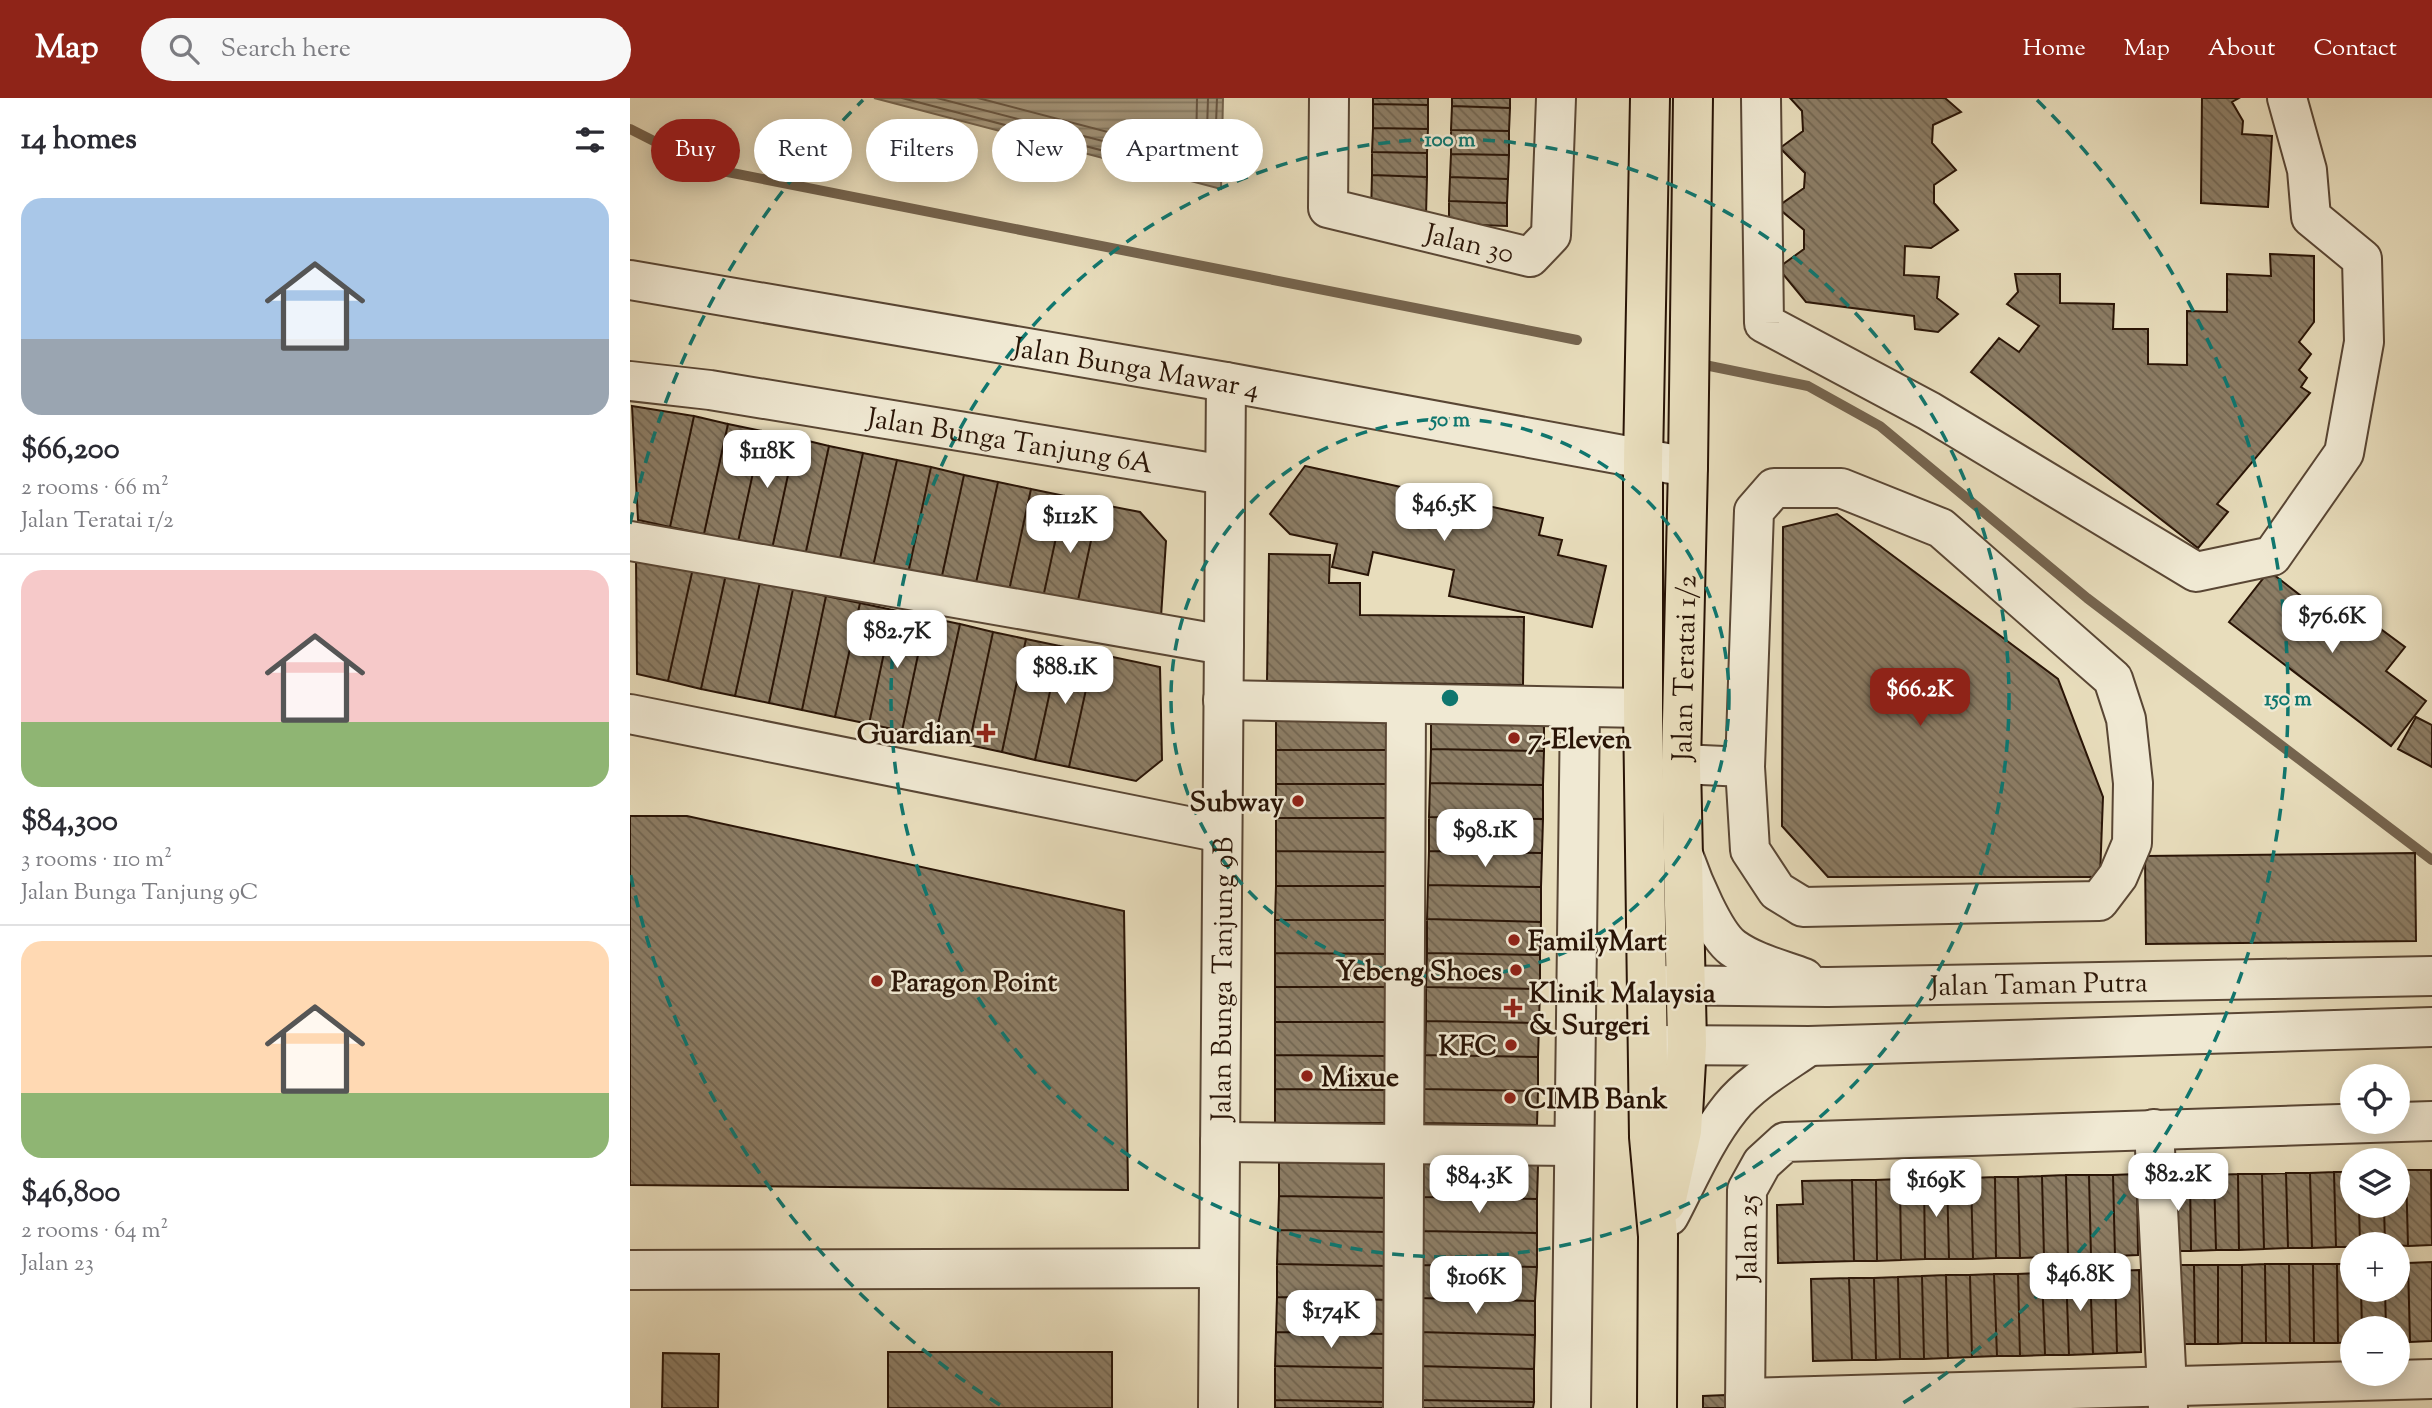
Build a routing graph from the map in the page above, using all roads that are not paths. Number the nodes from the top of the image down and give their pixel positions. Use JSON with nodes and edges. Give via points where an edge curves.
{"nodes":[{"id":1,"x":1329,"y":98,"type":"edge"},
{"id":2,"x":1556,"y":98,"type":"edge"},
{"id":3,"x":1650,"y":98,"type":"edge"},
{"id":4,"x":1693,"y":98,"type":"edge"},
{"id":5,"x":1760,"y":98,"type":"edge"},
{"id":6,"x":2287,"y":98,"type":"edge"},
{"id":7,"x":630,"y":280,"type":"edge"},
{"id":8,"x":630,"y":381,"type":"edge"},
{"id":9,"x":1226,"y":382,"type":"junction"},
{"id":10,"x":1643,"y":461,"type":"junction"},
{"id":11,"x":1688,"y":467,"type":"junction"},
{"id":12,"x":1225,"y":475,"type":"junction"},
{"id":13,"x":630,"y":541,"type":"edge"},
{"id":14,"x":1224,"y":645,"type":"junction"},
{"id":15,"x":1223,"y":700,"type":"junction"},
{"id":16,"x":1406,"y":704,"type":"junction"},
{"id":17,"x":1580,"y":707,"type":"junction"},
{"id":18,"x":1643,"y":708,"type":"junction"},
{"id":19,"x":630,"y":714,"type":"edge"},
{"id":20,"x":1681,"y":764,"type":"junction"},
{"id":21,"x":1745,"y":766,"type":"junction"},
{"id":22,"x":1223,"y":833,"type":"junction"},
{"id":23,"x":1682,"y":848,"type":"junction"},
{"id":24,"x":2432,"y":976,"type":"edge"},
{"id":25,"x":1646,"y":985,"type":"junction"},
{"id":26,"x":1685,"y":986,"type":"junction"},
{"id":27,"x":1828,"y":987,"type":"junction"},
{"id":28,"x":2432,"y":1027,"type":"edge"},
{"id":29,"x":1647,"y":1045,"type":"junction"},
{"id":30,"x":1687,"y":1045,"type":"junction"},
{"id":31,"x":1810,"y":1046,"type":"junction"},
{"id":32,"x":2432,"y":1121,"type":"edge"},
{"id":33,"x":2154,"y":1129,"type":"junction"},
{"id":34,"x":1220,"y":1142,"type":"junction"},
{"id":35,"x":1405,"y":1144,"type":"junction"},
{"id":36,"x":1574,"y":1146,"type":"junction"},
{"id":37,"x":1658,"y":1236,"type":"junction"},
{"id":38,"x":1219,"y":1268,"type":"junction"},
{"id":39,"x":630,"y":1270,"type":"edge"},
{"id":40,"x":2432,"y":1379,"type":"edge"},
{"id":41,"x":2167,"y":1397,"type":"edge"},
{"id":42,"x":1745,"y":1403,"type":"edge"},
{"id":43,"x":1218,"y":1408,"type":"edge"},
{"id":44,"x":1403,"y":1408,"type":"edge"},
{"id":45,"x":1571,"y":1408,"type":"edge"},
{"id":46,"x":1657,"y":1408,"type":"edge"}],
"edges":[{"from":1,"to":2,"type":"street","name":"Jalan 30","via":[[1328,208],[1530,257],[1551,235]]},
{"from":3,"to":10,"type":"main road","name":"Jalan Teratai 1/2"},
{"from":4,"to":11,"type":"main road","name":"Jalan Teratai 1/2"},
{"from":5,"to":6,"type":"street","via":[[1764,323],[1929,411],[2196,572],[2272,556],[2344,453],[2364,342],[2362,259],[2311,218],[2307,170]]},
{"from":7,"to":9,"type":"street","name":"Jalan Bunga Mawar 4"},
{"from":8,"to":12,"type":"street","name":"Jalan Bunga Tanjung 6A","via":[[710,390]]},
{"from":9,"to":10,"type":"street","name":"Jalan Bunga Mawar 4"},
{"from":9,"to":12,"type":"street","name":"Jalan Bunga Tanjung 9B"},
{"from":10,"to":11,"type":"street","name":"Jalan Bunga Mawar 4"},
{"from":10,"to":18,"type":"main road","name":"Jalan Teratai 1/2"},
{"from":11,"to":20,"type":"main road","name":"Jalan Teratai 1/2"},
{"from":12,"to":14,"type":"street","name":"Jalan Bunga Tanjung 9B"},
{"from":13,"to":14,"type":"street"},
{"from":14,"to":15,"type":"street","name":"Jalan Bunga Tanjung 9B"},
{"from":15,"to":16,"type":"street"},
{"from":15,"to":22,"type":"street","name":"Jalan Bunga Tanjung 9B"},
{"from":16,"to":17,"type":"street"},
{"from":16,"to":35,"type":"street"},
{"from":17,"to":18,"type":"street"},
{"from":17,"to":36,"type":"street"},
{"from":18,"to":25,"type":"main road","name":"Jalan Teratai 1/2"},
{"from":19,"to":22,"type":"street"},
{"from":20,"to":21,"type":"street"},
{"from":20,"to":23,"type":"main road","name":"Jalan Teratai 1/2"},
{"from":21,"to":21,"type":"street","via":[[1754,511],[1774,488],[1841,488],[1941,528],[2113,679],[2126,719],[2133,783],[2132,843],[2118,876],[2099,901],[1803,908],[1777,891],[1750,850]]},
{"from":22,"to":34,"type":"street","name":"Jalan Bunga Tanjung 9B"},
{"from":23,"to":26,"type":"main road","name":"Jalan Teratai 1/2"},
{"from":23,"to":27,"type":"street","via":[[1695,889],[1731,946],[1755,960]]},
{"from":24,"to":27,"type":"street","name":"Jalan Taman Putra"},
{"from":25,"to":26,"type":"street","name":"Jalan Taman Putra"},
{"from":25,"to":29,"type":"main road","name":"Jalan Teratai 1/2"},
{"from":26,"to":27,"type":"street","name":"Jalan Taman Putra"},
{"from":26,"to":30,"type":"main road","name":"Jalan Teratai 1/2"},
{"from":28,"to":31,"type":"street","name":"Jalan Taman Putra"},
{"from":29,"to":30,"type":"street","name":"Jalan Taman Putra"},
{"from":29,"to":37,"type":"main road","name":"Jalan Teratai 1/2"},
{"from":30,"to":31,"type":"street","name":"Jalan Taman Putra"},
{"from":30,"to":37,"type":"main road","name":"Jalan Teratai 1/2","via":[[1682,1131]]},
{"from":31,"to":37,"type":"street","via":[[1732,1106]]},
{"from":32,"to":33,"type":"street","name":"Jalan 25"},
{"from":33,"to":41,"type":"street"},
{"from":33,"to":42,"type":"street","name":"Jalan 25","via":[[1785,1142],[1762,1163],[1748,1190]]},
{"from":34,"to":35,"type":"street"},
{"from":34,"to":38,"type":"street","name":"Jalan Bunga Tanjung 9B"},
{"from":35,"to":36,"type":"street"},
{"from":35,"to":44,"type":"street"},
{"from":36,"to":45,"type":"street"},
{"from":37,"to":46,"type":"main road","name":"Jalan Teratai 1/2"},
{"from":38,"to":39,"type":"street"},
{"from":38,"to":43,"type":"street","name":"Jalan Bunga Tanjung 9B"},
{"from":40,"to":41,"type":"street"},
{"from":41,"to":42,"type":"street"}]}
